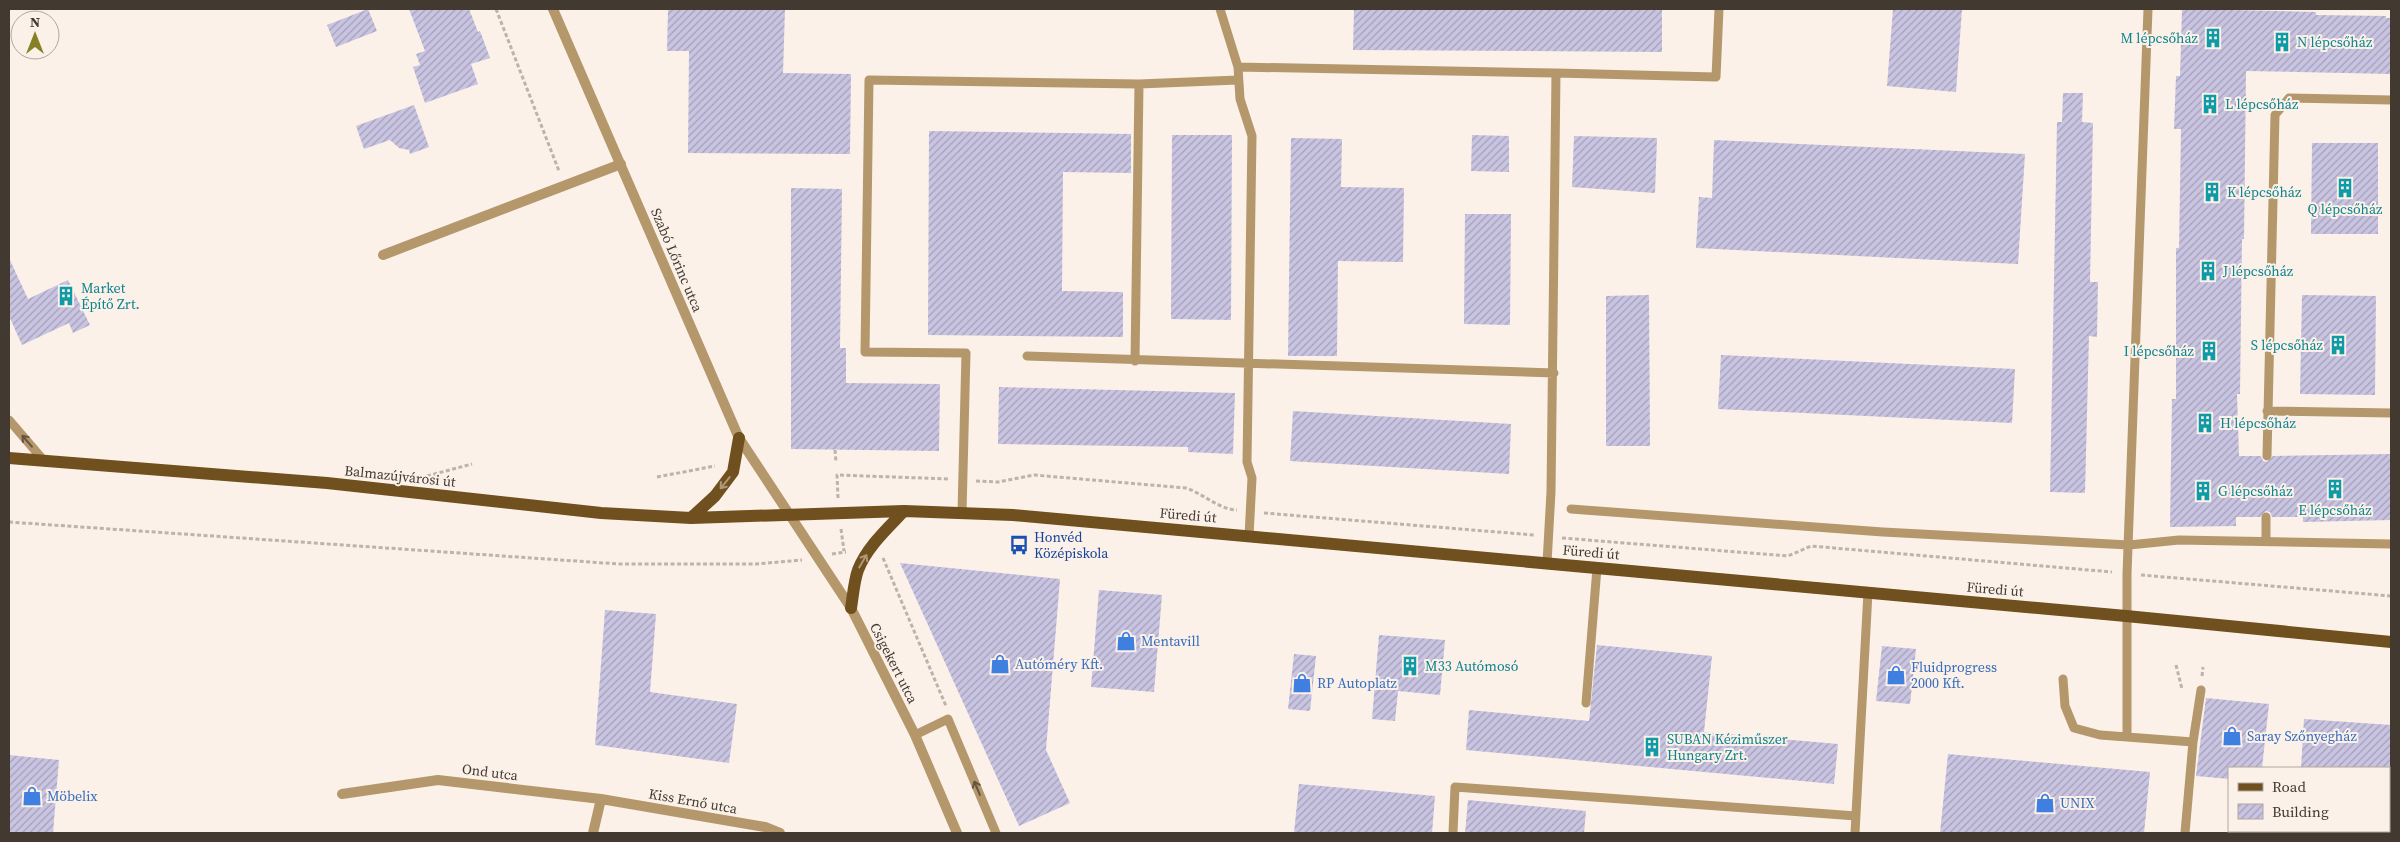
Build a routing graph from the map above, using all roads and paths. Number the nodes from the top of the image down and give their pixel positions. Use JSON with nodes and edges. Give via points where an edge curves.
{"nodes":[{"id":1,"x":496,"y":9,"type":"edge"},
{"id":2,"x":553,"y":9,"type":"edge"},
{"id":3,"x":1220,"y":9,"type":"edge"},
{"id":4,"x":1719,"y":9,"type":"edge"},
{"id":5,"x":2148,"y":9,"type":"edge"},
{"id":6,"x":1238,"y":67,"type":"junction"},
{"id":7,"x":1556,"y":73,"type":"junction"},
{"id":8,"x":1238,"y":80,"type":"junction"},
{"id":9,"x":1139,"y":84,"type":"junction"},
{"id":10,"x":2391,"y":100,"type":"edge"},
{"id":11,"x":621,"y":164,"type":"junction"},
{"id":12,"x":564,"y":186,"type":"junction"},
{"id":13,"x":383,"y":255,"type":"dead end"},
{"id":14,"x":1027,"y":356,"type":"dead end"},
{"id":15,"x":1135,"y":361,"type":"junction"},
{"id":16,"x":1249,"y":365,"type":"junction"},
{"id":17,"x":1554,"y":373,"type":"junction"},
{"id":18,"x":2267,"y":410,"type":"junction"},
{"id":19,"x":2391,"y":413,"type":"edge"},
{"id":20,"x":9,"y":420,"type":"edge"},
{"id":21,"x":739,"y":438,"type":"junction"},
{"id":22,"x":835,"y":450,"type":"dead end"},
{"id":23,"x":2267,"y":456,"type":"dead end"},
{"id":24,"x":9,"y":458,"type":"edge"},
{"id":25,"x":45,"y":462,"type":"junction"},
{"id":26,"x":836,"y":462,"type":"dead end"},
{"id":27,"x":715,"y":466,"type":"dead end"},
{"id":28,"x":657,"y":477,"type":"dead end"},
{"id":29,"x":962,"y":480,"type":"junction"},
{"id":30,"x":1571,"y":509,"type":"dead end"},
{"id":31,"x":904,"y":511,"type":"junction"},
{"id":32,"x":1250,"y":512,"type":"junction"},
{"id":33,"x":962,"y":513,"type":"junction"},
{"id":34,"x":839,"y":514,"type":"junction"},
{"id":35,"x":788,"y":515,"type":"junction"},
{"id":36,"x":2266,"y":517,"type":"dead end"},
{"id":37,"x":691,"y":518,"type":"junction"},
{"id":38,"x":9,"y":522,"type":"edge"},
{"id":39,"x":1249,"y":536,"type":"junction"},
{"id":40,"x":1549,"y":537,"type":"junction"},
{"id":41,"x":2266,"y":541,"type":"junction"},
{"id":42,"x":2391,"y":544,"type":"edge"},
{"id":43,"x":2129,"y":545,"type":"junction"},
{"id":44,"x":844,"y":551,"type":"junction"},
{"id":45,"x":817,"y":558,"type":"junction"},
{"id":46,"x":865,"y":558,"type":"junction"},
{"id":47,"x":1547,"y":563,"type":"junction"},
{"id":48,"x":1597,"y":568,"type":"junction"},
{"id":49,"x":2128,"y":574,"type":"junction"},
{"id":50,"x":1868,"y":592,"type":"junction"},
{"id":51,"x":2391,"y":596,"type":"edge"},
{"id":52,"x":851,"y":608,"type":"junction"},
{"id":53,"x":2126,"y":616,"type":"junction"},
{"id":54,"x":2391,"y":642,"type":"edge"},
{"id":55,"x":2176,"y":665,"type":"dead end"},
{"id":56,"x":2063,"y":679,"type":"dead end"},
{"id":57,"x":2182,"y":689,"type":"dead end"},
{"id":58,"x":2201,"y":690,"type":"dead end"},
{"id":59,"x":1586,"y":703,"type":"dead end"},
{"id":60,"x":950,"y":714,"type":"dead end"},
{"id":61,"x":915,"y":735,"type":"junction"},
{"id":62,"x":2127,"y":737,"type":"junction"},
{"id":63,"x":2193,"y":742,"type":"junction"},
{"id":64,"x":342,"y":794,"type":"dead end"},
{"id":65,"x":601,"y":799,"type":"junction"},
{"id":66,"x":1856,"y":816,"type":"junction"},
{"id":67,"x":592,"y":833,"type":"edge"},
{"id":68,"x":780,"y":833,"type":"edge"},
{"id":69,"x":957,"y":833,"type":"edge"},
{"id":70,"x":996,"y":833,"type":"edge"},
{"id":71,"x":1452,"y":833,"type":"edge"},
{"id":72,"x":1855,"y":833,"type":"edge"},
{"id":73,"x":2185,"y":833,"type":"edge"}],
"edges":[{"from":1,"to":12,"type":"path"},
{"from":2,"to":11,"type":"street","name":"Szabó Lőrinc utca"},
{"from":3,"to":6,"type":"lane"},
{"from":4,"to":7,"type":"lane","via":[[1716,77]]},
{"from":5,"to":43,"type":"lane"},
{"from":6,"to":7,"type":"lane"},
{"from":6,"to":8,"type":"lane"},
{"from":7,"to":17,"type":"lane"},
{"from":8,"to":9,"type":"lane"},
{"from":8,"to":16,"type":"lane","via":[[1240,99],[1252,136]]},
{"from":9,"to":15,"type":"lane"},
{"from":9,"to":29,"type":"lane","via":[[869,80],[865,352],[966,353]]},
{"from":10,"to":18,"type":"lane","via":[[2289,98],[2275,115]]},
{"from":11,"to":12,"type":"street"},
{"from":11,"to":21,"type":"street","name":"Szabó Lőrinc utca"},
{"from":12,"to":13,"type":"street"},
{"from":14,"to":15,"type":"lane"},
{"from":15,"to":16,"type":"lane"},
{"from":16,"to":17,"type":"lane"},
{"from":16,"to":32,"type":"lane","via":[[1247,462],[1252,478]]},
{"from":17,"to":40,"type":"lane"},
{"from":18,"to":19,"type":"lane"},
{"from":18,"to":23,"type":"lane"},
{"from":25,"to":20,"type":"lane","one_way":true},
{"from":21,"to":35,"type":"street","name":"Szabó Lőrinc utca"},
{"from":21,"to":37,"type":"main road","one_way":true,"via":[[733,472],[715,496]]},
{"from":22,"to":26,"type":"path"},
{"from":24,"to":25,"type":"main road","name":"Balmazújvárosi út"},
{"from":25,"to":37,"type":"main road","name":"Balmazújvárosi út","via":[[327,483],[601,512]]},
{"from":27,"to":28,"type":"path"},
{"from":29,"to":32,"type":"path","via":[[998,482],[1034,475],[1186,488],[1201,492],[1226,509]]},
{"from":29,"to":33,"type":"lane"},
{"from":29,"to":34,"type":"path","via":[[837,475]]},
{"from":30,"to":43,"type":"lane","via":[[1883,532]]},
{"from":31,"to":33,"type":"main road","name":"Füredi út"},
{"from":31,"to":34,"type":"main road","name":"Füredi út"},
{"from":31,"to":46,"type":"main road"},
{"from":32,"to":39,"type":"lane"},
{"from":32,"to":40,"type":"path"},
{"from":33,"to":39,"type":"main road","name":"Füredi út"},
{"from":34,"to":35,"type":"main road","name":"Füredi út"},
{"from":34,"to":44,"type":"path"},
{"from":35,"to":37,"type":"main road","name":"Balmazújvárosi út"},
{"from":35,"to":45,"type":"street","name":"Csigekert utca"},
{"from":36,"to":41,"type":"lane"},
{"from":38,"to":45,"type":"path","via":[[619,564],[756,564]]},
{"from":39,"to":47,"type":"main road","name":"Füredi út"},
{"from":40,"to":47,"type":"lane"},
{"from":40,"to":49,"type":"path","via":[[1788,556],[1811,546]]},
{"from":41,"to":42,"type":"lane"},
{"from":41,"to":43,"type":"lane","via":[[2179,540]]},
{"from":43,"to":49,"type":"lane"},
{"from":44,"to":45,"type":"path"},
{"from":44,"to":46,"type":"path"},
{"from":45,"to":52,"type":"street","name":"Csigekert utca"},
{"from":52,"to":46,"type":"main road","one_way":true,"via":[[858,571]]},
{"from":46,"to":60,"type":"path","via":[[885,558]]},
{"from":47,"to":48,"type":"main road","name":"Füredi út"},
{"from":48,"to":50,"type":"main road","name":"Füredi út"},
{"from":48,"to":59,"type":"lane"},
{"from":49,"to":51,"type":"path"},
{"from":49,"to":53,"type":"lane"},
{"from":50,"to":53,"type":"main road","name":"Füredi út"},
{"from":50,"to":66,"type":"lane"},
{"from":52,"to":61,"type":"street","name":"Csigekert utca"},
{"from":53,"to":54,"type":"main road","name":"Füredi út"},
{"from":53,"to":62,"type":"lane"},
{"from":55,"to":57,"type":"path"},
{"from":56,"to":62,"type":"lane","via":[[2065,706],[2074,728],[2100,735]]},
{"from":58,"to":63,"type":"lane"},
{"from":61,"to":69,"type":"street","name":"Csigekert utca"},
{"from":70,"to":61,"type":"lane","one_way":true,"via":[[948,719]]},
{"from":62,"to":63,"type":"lane"},
{"from":63,"to":73,"type":"lane"},
{"from":64,"to":65,"type":"street","name":"Ond utca","via":[[438,780]]},
{"from":65,"to":67,"type":"street"},
{"from":65,"to":68,"type":"street","name":"Kiss Ernő utca","via":[[765,827]]},
{"from":66,"to":71,"type":"lane","via":[[1454,787]]},
{"from":66,"to":72,"type":"lane"}]}
